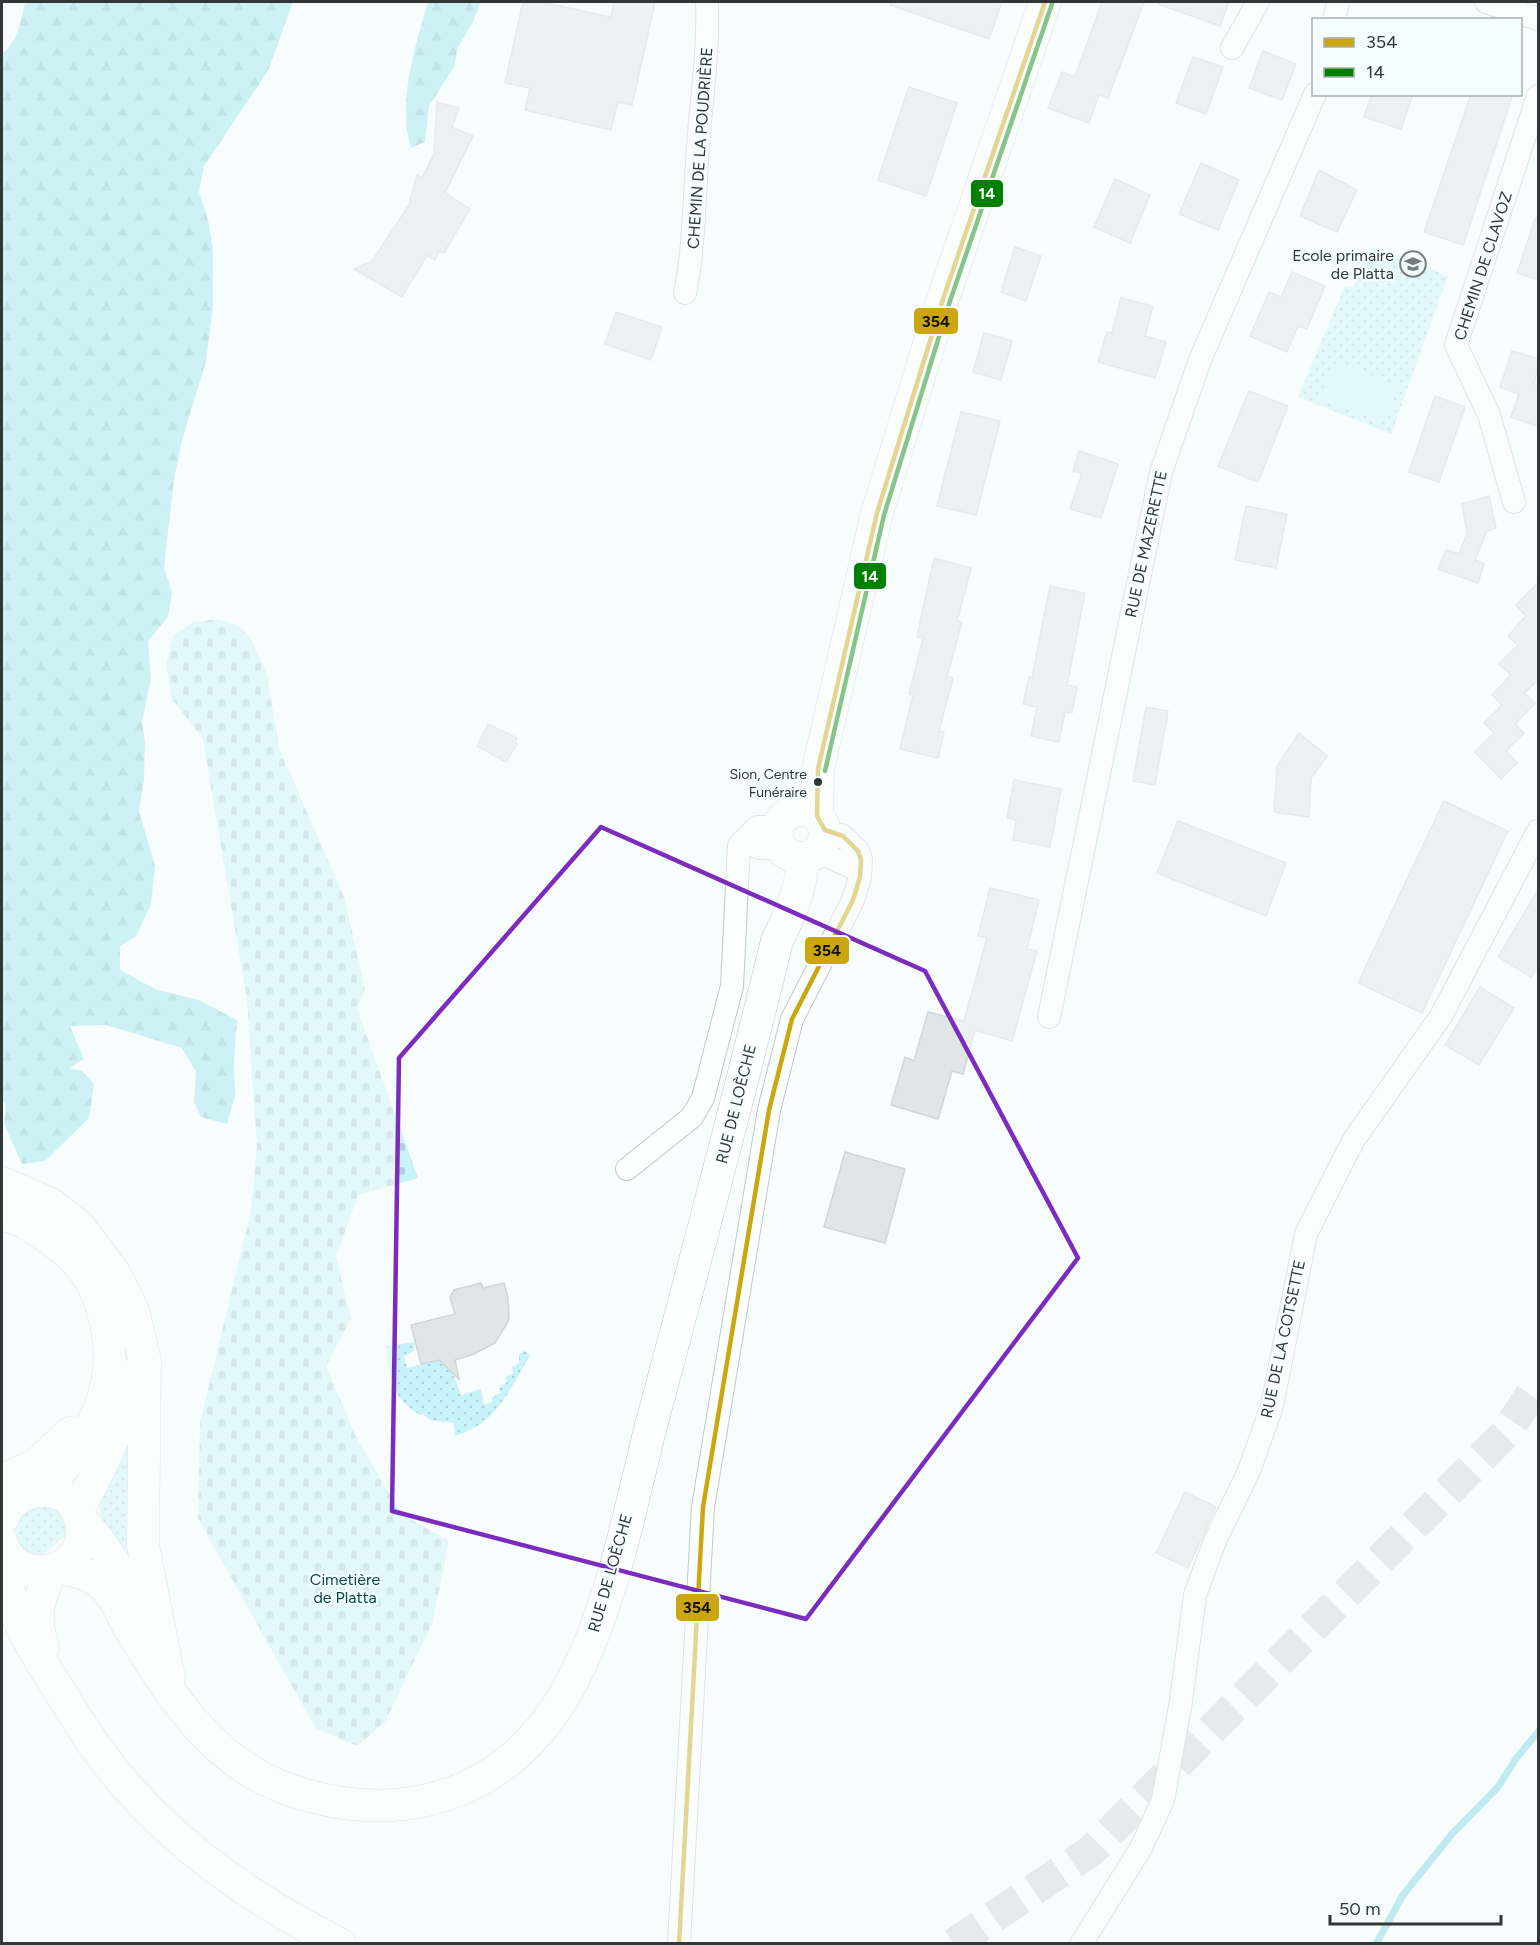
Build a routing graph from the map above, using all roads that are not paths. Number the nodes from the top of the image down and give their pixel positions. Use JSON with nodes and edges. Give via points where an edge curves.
{"nodes":[{"id":1,"x":707,"y":2,"type":"edge"},
{"id":2,"x":1045,"y":2,"type":"edge"},
{"id":3,"x":1258,"y":2,"type":"edge"},
{"id":4,"x":1338,"y":2,"type":"edge"},
{"id":5,"x":1486,"y":2,"type":"edge"},
{"id":6,"x":1334,"y":18,"type":"edge"},
{"id":7,"x":1539,"y":19,"type":"edge"},
{"id":8,"x":1232,"y":48,"type":"dead end"},
{"id":9,"x":1314,"y":96,"type":"edge"},
{"id":10,"x":1539,"y":96,"type":"edge"},
{"id":11,"x":686,"y":293,"type":"dead end"},
{"id":12,"x":1514,"y":502,"type":"dead end"},
{"id":13,"x":1539,"y":831,"type":"edge"},
{"id":14,"x":801,"y":837,"type":"junction"},
{"id":15,"x":1049,"y":1017,"type":"dead end"},
{"id":16,"x":627,"y":1169,"type":"dead end"},
{"id":17,"x":2,"y":1184,"type":"edge"},
{"id":18,"x":2,"y":1215,"type":"edge"},
{"id":19,"x":101,"y":1304,"type":"junction"},
{"id":20,"x":139,"y":1333,"type":"junction"},
{"id":21,"x":79,"y":1516,"type":"junction"},
{"id":22,"x":9,"y":1520,"type":"edge"},
{"id":23,"x":56,"y":1570,"type":"junction"},
{"id":24,"x":145,"y":1652,"type":"junction"},
{"id":25,"x":51,"y":1677,"type":"junction"},
{"id":26,"x":172,"y":1693,"type":"junction"},
{"id":27,"x":340,"y":1944,"type":"edge"},
{"id":28,"x":679,"y":1944,"type":"edge"},
{"id":29,"x":1081,"y":1944,"type":"edge"}],
"edges":[{"from":1,"to":11,"type":"street","name":"CHEMIN DE LA POUDRIÈRE","via":[[706,83],[697,162],[695,238]]},
{"from":2,"to":14,"type":"street","name":"RUE DE LOÈCHE","via":[[943,300],[881,501]]},
{"from":3,"to":8,"type":"street"},
{"from":4,"to":6,"type":"street"},
{"from":5,"to":7,"type":"street"},
{"from":9,"to":15,"type":"street","name":"RUE DE MAZERETTE","via":[[1200,360],[1161,472]]},
{"from":10,"to":12,"type":"street","name":"CHEMIN DE CLAVOZ","via":[[1456,345],[1489,415]]},
{"from":13,"to":29,"type":"street","name":"RUE DE LA COTSETTE","via":[[1441,1016],[1353,1141],[1306,1234],[1272,1406],[1249,1471],[1195,1595],[1181,1701],[1162,1800],[1141,1848]]},
{"from":14,"to":16,"type":"street","via":[[757,827],[739,845],[732,986],[699,1110]]},
{"from":14,"to":26,"type":"street","name":"RUE DE LOÈCHE","via":[[802,876],[777,941],[602,1608],[575,1678],[556,1709],[538,1733],[502,1767],[469,1787],[407,1804],[361,1806],[284,1788],[235,1762],[198,1730]]},
{"from":14,"to":28,"type":"street","via":[[860,870],[853,900],[792,1019],[769,1110],[703,1508]]},
{"from":17,"to":20,"type":"street","via":[[51,1204],[79,1226],[115,1274],[133,1310]]},
{"from":18,"to":19,"type":"street","via":[[40,1231],[66,1251],[82,1268]]},
{"from":19,"to":22,"type":"street","via":[[98,1368],[93,1389],[74,1427],[38,1464]]},
{"from":19,"to":22,"type":"street","via":[[111,1350],[101,1407],[74,1457]]},
{"from":20,"to":21,"type":"street","via":[[122,1417]]},
{"from":20,"to":26,"type":"street","via":[[145,1361],[143,1545]]},
{"from":21,"to":22,"type":"street","via":[[61,1495]]},
{"from":21,"to":23,"type":"street","via":[[80,1544],[75,1556]]},
{"from":21,"to":24,"type":"street","name":"RUE DE LOÈCHE","via":[[100,1540],[127,1586],[144,1630]]},
{"from":22,"to":23,"type":"street","via":[[27,1570]]},
{"from":22,"to":25,"type":"street","via":[[4,1581],[27,1639]]},
{"from":23,"to":24,"type":"street","name":"RUE DE LOÈCHE","via":[[82,1572],[98,1581],[114,1597]]},
{"from":23,"to":25,"type":"street","via":[[42,1591],[36,1620]]},
{"from":24,"to":26,"type":"street","name":"RUE DE LOÈCHE"},
{"from":25,"to":27,"type":"street","via":[[97,1750],[154,1815],[214,1867],[295,1922]]}]}
